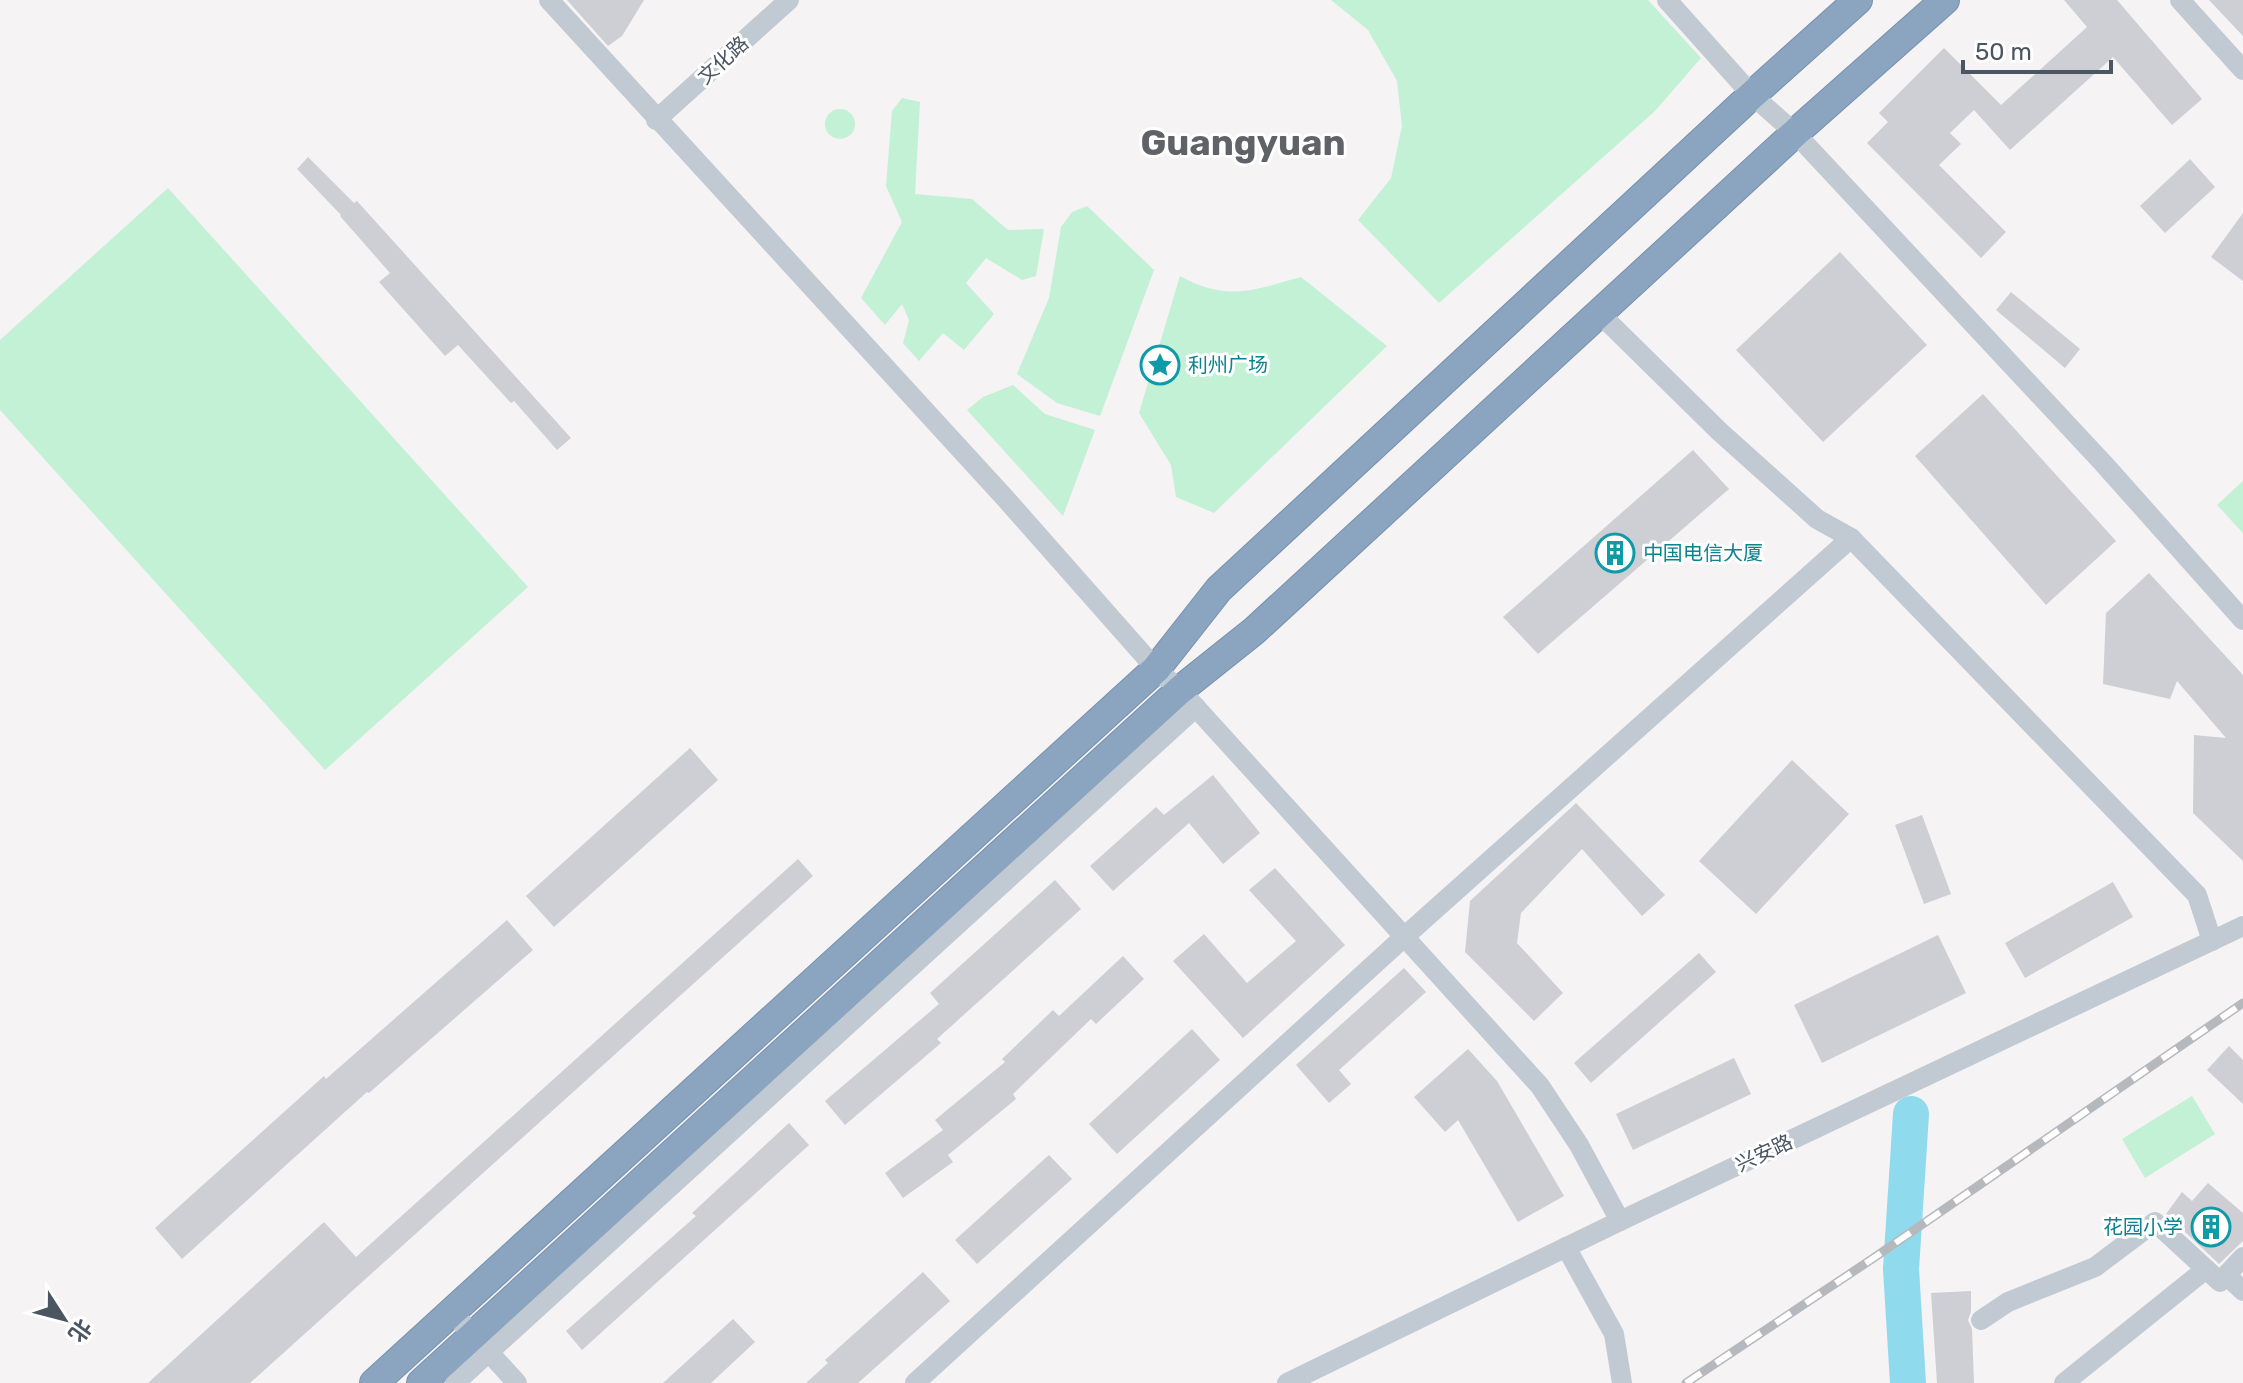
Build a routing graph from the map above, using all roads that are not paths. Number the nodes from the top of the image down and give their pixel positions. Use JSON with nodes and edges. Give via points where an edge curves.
{"nodes":[{"id":1,"x":549,"y":0,"type":"edge"},
{"id":2,"x":789,"y":0,"type":"edge"},
{"id":3,"x":1667,"y":0,"type":"edge"},
{"id":4,"x":1858,"y":0,"type":"edge"},
{"id":5,"x":1945,"y":0,"type":"edge"},
{"id":6,"x":2180,"y":0,"type":"edge"},
{"id":7,"x":2243,"y":70,"type":"edge"},
{"id":8,"x":1752,"y":95,"type":"junction"},
{"id":9,"x":656,"y":120,"type":"junction"},
{"id":10,"x":1795,"y":133,"type":"junction"},
{"id":11,"x":1599,"y":313,"type":"junction"},
{"id":12,"x":1851,"y":538,"type":"junction"},
{"id":13,"x":2243,"y":620,"type":"edge"},
{"id":14,"x":1156,"y":669,"type":"junction"},
{"id":15,"x":1188,"y":699,"type":"junction"},
{"id":16,"x":2243,"y":926,"type":"edge"},
{"id":17,"x":1403,"y":938,"type":"junction"},
{"id":18,"x":2212,"y":941,"type":"junction"},
{"id":19,"x":1620,"y":1221,"type":"junction"},
{"id":20,"x":1566,"y":1247,"type":"junction"},
{"id":21,"x":2243,"y":1257,"type":"edge"},
{"id":22,"x":2216,"y":1272,"type":"junction"},
{"id":23,"x":2243,"y":1291,"type":"edge"},
{"id":24,"x":452,"y":1312,"type":"junction"},
{"id":25,"x":1981,"y":1320,"type":"dead end"},
{"id":26,"x":481,"y":1344,"type":"junction"},
{"id":27,"x":374,"y":1383,"type":"edge"},
{"id":28,"x":421,"y":1383,"type":"edge"},
{"id":29,"x":455,"y":1383,"type":"edge"},
{"id":30,"x":517,"y":1383,"type":"edge"},
{"id":31,"x":915,"y":1383,"type":"edge"},
{"id":32,"x":1287,"y":1383,"type":"edge"},
{"id":33,"x":1622,"y":1383,"type":"edge"},
{"id":34,"x":2064,"y":1383,"type":"edge"}],
"edges":[{"from":1,"to":9,"type":"street"},
{"from":2,"to":9,"type":"street","name":"文化路"},
{"from":3,"to":8,"type":"street"},
{"from":4,"to":8,"type":"highway"},
{"from":5,"to":10,"type":"highway"},
{"from":6,"to":7,"type":"street"},
{"from":8,"to":10,"type":"street"},
{"from":8,"to":14,"type":"highway","via":[[1219,589]]},
{"from":9,"to":14,"type":"street"},
{"from":10,"to":11,"type":"highway"},
{"from":10,"to":13,"type":"street"},
{"from":11,"to":12,"type":"street","via":[[1817,519]]},
{"from":11,"to":15,"type":"highway","via":[[1254,631]]},
{"from":12,"to":17,"type":"street"},
{"from":12,"to":18,"type":"street","via":[[2197,895]]},
{"from":14,"to":15,"type":"street"},
{"from":14,"to":24,"type":"highway"},
{"from":15,"to":17,"type":"street"},
{"from":15,"to":26,"type":"highway"},
{"from":16,"to":18,"type":"street","name":"兴安路"},
{"from":17,"to":19,"type":"street","via":[[1540,1086]]},
{"from":17,"to":31,"type":"street"},
{"from":18,"to":19,"type":"street","name":"兴安路"},
{"from":19,"to":20,"type":"street","name":"兴安路"},
{"from":20,"to":32,"type":"street","name":"兴安路"},
{"from":20,"to":33,"type":"street","via":[[1614,1334]]},
{"from":21,"to":22,"type":"street"},
{"from":22,"to":23,"type":"street"},
{"from":22,"to":25,"type":"street","via":[[2155,1222],[2095,1267],[2008,1302]]},
{"from":22,"to":34,"type":"street"},
{"from":24,"to":26,"type":"street"},
{"from":24,"to":27,"type":"highway"},
{"from":26,"to":28,"type":"highway"},
{"from":26,"to":29,"type":"street"},
{"from":26,"to":30,"type":"street"}]}
